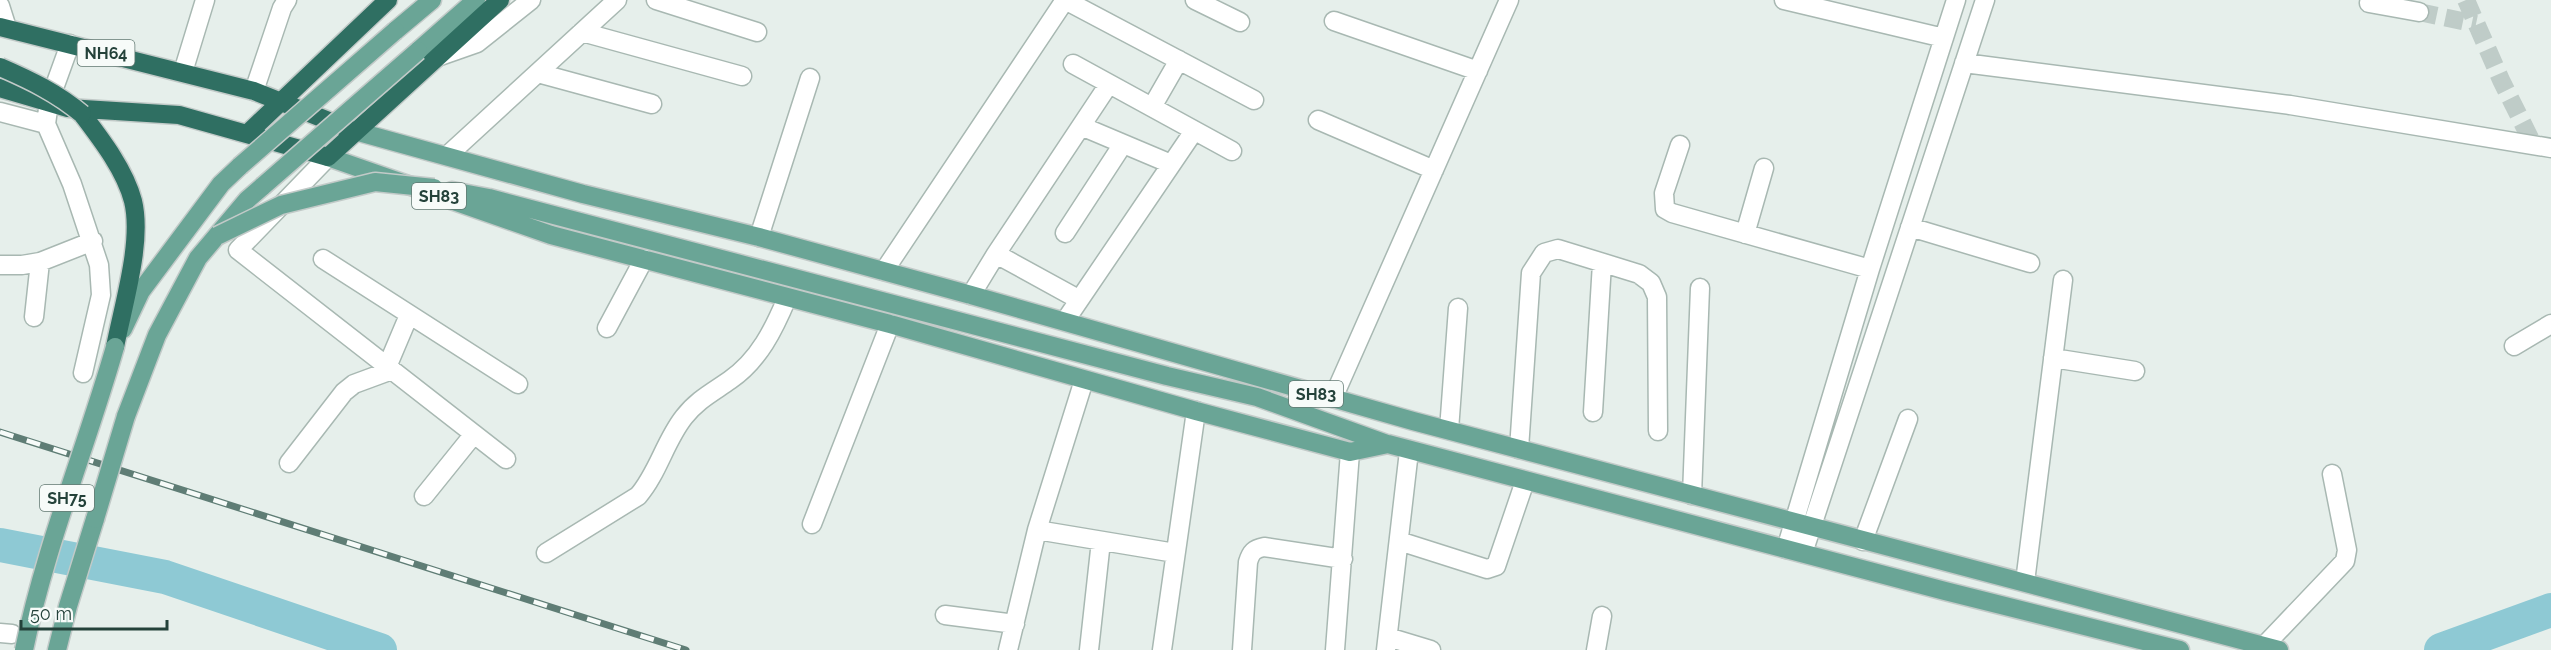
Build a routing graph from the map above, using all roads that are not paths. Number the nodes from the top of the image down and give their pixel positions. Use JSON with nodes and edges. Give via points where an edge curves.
{"nodes":[{"id":1,"x":205,"y":0,"type":"edge"},
{"id":2,"x":287,"y":0,"type":"edge"},
{"id":3,"x":388,"y":0,"type":"edge"},
{"id":4,"x":432,"y":0,"type":"edge"},
{"id":5,"x":476,"y":0,"type":"edge"},
{"id":6,"x":501,"y":0,"type":"edge"},
{"id":7,"x":531,"y":0,"type":"edge"},
{"id":8,"x":617,"y":0,"type":"edge"},
{"id":9,"x":656,"y":0,"type":"edge"},
{"id":10,"x":1065,"y":0,"type":"edge"},
{"id":11,"x":1195,"y":0,"type":"edge"},
{"id":12,"x":1509,"y":0,"type":"edge"},
{"id":13,"x":1784,"y":0,"type":"edge"},
{"id":14,"x":1956,"y":0,"type":"edge"},
{"id":15,"x":1985,"y":0,"type":"edge"},
{"id":16,"x":2369,"y":3,"type":"dead end"},
{"id":17,"x":0,"y":6,"type":"edge"},
{"id":18,"x":2419,"y":12,"type":"tunnel mouth"},
{"id":19,"x":1334,"y":21,"type":"dead end"},
{"id":20,"x":1240,"y":22,"type":"dead end"},
{"id":21,"x":3,"y":27,"type":"edge"},
{"id":22,"x":582,"y":32,"type":"junction"},
{"id":23,"x":757,"y":32,"type":"dead end"},
{"id":24,"x":1944,"y":38,"type":"junction"},
{"id":25,"x":70,"y":44,"type":"junction"},
{"id":26,"x":437,"y":57,"type":"junction"},
{"id":27,"x":1179,"y":60,"type":"junction"},
{"id":28,"x":1964,"y":63,"type":"junction"},
{"id":29,"x":1072,"y":64,"type":"dead end"},
{"id":30,"x":0,"y":67,"type":"edge"},
{"id":31,"x":1478,"y":71,"type":"junction"},
{"id":32,"x":183,"y":72,"type":"junction"},
{"id":33,"x":538,"y":72,"type":"junction"},
{"id":34,"x":742,"y":76,"type":"dead end"},
{"id":35,"x":810,"y":78,"type":"dead end"},
{"id":36,"x":1109,"y":84,"type":"junction"},
{"id":37,"x":0,"y":88,"type":"edge"},
{"id":38,"x":254,"y":91,"type":"junction"},
{"id":39,"x":1254,"y":100,"type":"dead end"},
{"id":40,"x":49,"y":102,"type":"junction"},
{"id":41,"x":281,"y":102,"type":"junction"},
{"id":42,"x":652,"y":104,"type":"dead end"},
{"id":43,"x":1152,"y":107,"type":"junction"},
{"id":44,"x":0,"y":112,"type":"edge"},
{"id":45,"x":1318,"y":120,"type":"dead end"},
{"id":46,"x":46,"y":124,"type":"junction"},
{"id":47,"x":1081,"y":126,"type":"junction"},
{"id":48,"x":355,"y":131,"type":"junction"},
{"id":49,"x":1194,"y":131,"type":"junction"},
{"id":50,"x":247,"y":134,"type":"junction"},
{"id":51,"x":1123,"y":144,"type":"junction"},
{"id":52,"x":1680,"y":146,"type":"dead end"},
{"id":53,"x":2551,"y":148,"type":"edge"},
{"id":54,"x":1232,"y":151,"type":"dead end"},
{"id":55,"x":447,"y":156,"type":"junction"},
{"id":56,"x":328,"y":157,"type":"junction"},
{"id":57,"x":1171,"y":164,"type":"junction"},
{"id":58,"x":1764,"y":168,"type":"dead end"},
{"id":59,"x":1434,"y":170,"type":"junction"},
{"id":60,"x":1910,"y":227,"type":"junction"},
{"id":61,"x":1065,"y":233,"type":"dead end"},
{"id":62,"x":1745,"y":234,"type":"junction"},
{"id":63,"x":217,"y":236,"type":"junction"},
{"id":64,"x":759,"y":237,"type":"junction"},
{"id":65,"x":93,"y":241,"type":"junction"},
{"id":66,"x":996,"y":254,"type":"junction"},
{"id":67,"x":644,"y":259,"type":"junction"},
{"id":68,"x":323,"y":260,"type":"dead end"},
{"id":69,"x":40,"y":262,"type":"junction"},
{"id":70,"x":1602,"y":263,"type":"junction"},
{"id":71,"x":2030,"y":263,"type":"dead end"},
{"id":72,"x":0,"y":265,"type":"edge"},
{"id":73,"x":1870,"y":269,"type":"junction"},
{"id":74,"x":884,"y":271,"type":"junction"},
{"id":75,"x":2062,"y":280,"type":"dead end"},
{"id":76,"x":1700,"y":288,"type":"dead end"},
{"id":77,"x":971,"y":295,"type":"junction"},
{"id":78,"x":787,"y":298,"type":"junction"},
{"id":79,"x":1078,"y":299,"type":"junction"},
{"id":80,"x":1458,"y":308,"type":"dead end"},
{"id":81,"x":409,"y":315,"type":"junction"},
{"id":82,"x":34,"y":317,"type":"dead end"},
{"id":83,"x":1065,"y":321,"type":"junction"},
{"id":84,"x":890,"y":324,"type":"junction"},
{"id":85,"x":2551,"y":324,"type":"edge"},
{"id":86,"x":607,"y":328,"type":"dead end"},
{"id":87,"x":2514,"y":346,"type":"dead end"},
{"id":88,"x":115,"y":347,"type":"junction"},
{"id":89,"x":2053,"y":358,"type":"junction"},
{"id":90,"x":389,"y":369,"type":"junction"},
{"id":91,"x":2135,"y":371,"type":"dead end"},
{"id":92,"x":83,"y":373,"type":"dead end"},
{"id":93,"x":1084,"y":380,"type":"junction"},
{"id":94,"x":518,"y":384,"type":"dead end"},
{"id":95,"x":1333,"y":398,"type":"junction"},
{"id":96,"x":1196,"y":411,"type":"junction"},
{"id":97,"x":1593,"y":412,"type":"dead end"},
{"id":98,"x":1908,"y":419,"type":"dead end"},
{"id":99,"x":1449,"y":430,"type":"junction"},
{"id":100,"x":1658,"y":431,"type":"dead end"},
{"id":101,"x":474,"y":434,"type":"junction"},
{"id":102,"x":1388,"y":444,"type":"junction"},
{"id":103,"x":1519,"y":449,"type":"junction"},
{"id":104,"x":1409,"y":451,"type":"junction"},
{"id":105,"x":1350,"y":452,"type":"junction"},
{"id":106,"x":506,"y":459,"type":"dead end"},
{"id":107,"x":289,"y":463,"type":"dead end"},
{"id":108,"x":2332,"y":474,"type":"dead end"},
{"id":109,"x":1525,"y":481,"type":"junction"},
{"id":110,"x":1692,"y":495,"type":"junction"},
{"id":111,"x":424,"y":496,"type":"dead end"},
{"id":112,"x":812,"y":524,"type":"dead end"},
{"id":113,"x":1802,"y":525,"type":"junction"},
{"id":114,"x":1037,"y":530,"type":"junction"},
{"id":115,"x":1101,"y":541,"type":"junction"},
{"id":116,"x":1399,"y":541,"type":"junction"},
{"id":117,"x":1863,"y":541,"type":"junction"},
{"id":118,"x":1795,"y":551,"type":"junction"},
{"id":119,"x":546,"y":553,"type":"dead end"},
{"id":120,"x":1175,"y":553,"type":"junction"},
{"id":121,"x":1343,"y":559,"type":"junction"},
{"id":122,"x":2025,"y":582,"type":"junction"},
{"id":123,"x":945,"y":615,"type":"dead end"},
{"id":124,"x":1602,"y":616,"type":"dead end"},
{"id":125,"x":1015,"y":624,"type":"junction"},
{"id":126,"x":1387,"y":643,"type":"edge"},
{"id":127,"x":2272,"y":648,"type":"edge"},
{"id":128,"x":24,"y":650,"type":"edge"},
{"id":129,"x":57,"y":650,"type":"edge"},
{"id":130,"x":1008,"y":650,"type":"edge"},
{"id":131,"x":1089,"y":650,"type":"edge"},
{"id":132,"x":1162,"y":650,"type":"edge"},
{"id":133,"x":1242,"y":650,"type":"edge"},
{"id":134,"x":1335,"y":650,"type":"edge"},
{"id":135,"x":1431,"y":650,"type":"edge"},
{"id":136,"x":1596,"y":650,"type":"edge"},
{"id":137,"x":2180,"y":650,"type":"edge"}],
"edges":[{"from":1,"to":32,"type":"street"},
{"from":2,"to":38,"type":"street"},
{"from":3,"to":41,"type":"highway"},
{"from":4,"to":88,"type":"main road","number":"SH75","bridge":true,"via":[[221,184],[141,291]]},
{"from":5,"to":63,"type":"main road","number":"SH75","bridge":true,"via":[[263,186]]},
{"from":6,"to":26,"type":"highway"},
{"from":7,"to":26,"type":"street","via":[[477,43]]},
{"from":8,"to":22,"type":"street"},
{"from":9,"to":23,"type":"street"},
{"from":10,"to":27,"type":"street"},
{"from":10,"to":74,"type":"street"},
{"from":11,"to":20,"type":"street"},
{"from":12,"to":31,"type":"street"},
{"from":13,"to":24,"type":"street"},
{"from":14,"to":24,"type":"street"},
{"from":15,"to":28,"type":"street"},
{"from":16,"to":18,"type":"street"},
{"from":17,"to":21,"type":"street"},
{"from":19,"to":31,"type":"street"},
{"from":21,"to":25,"type":"highway","number":"NH64"},
{"from":22,"to":33,"type":"street"},
{"from":22,"to":34,"type":"street"},
{"from":24,"to":73,"type":"street"},
{"from":25,"to":32,"type":"highway","number":"NH64"},
{"from":25,"to":40,"type":"street"},
{"from":26,"to":48,"type":"highway"},
{"from":27,"to":39,"type":"street"},
{"from":27,"to":43,"type":"street"},
{"from":28,"to":53,"type":"street","via":[[2290,105]]},
{"from":28,"to":60,"type":"street"},
{"from":29,"to":36,"type":"street"},
{"from":30,"to":88,"type":"highway","bridge":true,"via":[[35,82],[82,114],[125,181],[132,200],[136,236]]},
{"from":31,"to":59,"type":"street"},
{"from":32,"to":38,"type":"highway","number":"NH64"},
{"from":33,"to":42,"type":"street"},
{"from":33,"to":55,"type":"street"},
{"from":35,"to":64,"type":"street"},
{"from":36,"to":43,"type":"street"},
{"from":36,"to":47,"type":"street"},
{"from":37,"to":40,"type":"highway"},
{"from":38,"to":41,"type":"highway","number":"NH64"},
{"from":40,"to":46,"type":"street"},
{"from":40,"to":50,"type":"highway","via":[[68,108],[179,115]]},
{"from":41,"to":48,"type":"highway","number":"NH64"},
{"from":41,"to":50,"type":"highway"},
{"from":43,"to":49,"type":"street"},
{"from":44,"to":46,"type":"street"},
{"from":45,"to":59,"type":"street"},
{"from":46,"to":65,"type":"street"},
{"from":47,"to":51,"type":"street"},
{"from":47,"to":66,"type":"street"},
{"from":48,"to":55,"type":"main road","number":"SH83"},
{"from":48,"to":56,"type":"highway"},
{"from":49,"to":54,"type":"street"},
{"from":49,"to":57,"type":"street"},
{"from":50,"to":56,"type":"highway"},
{"from":51,"to":57,"type":"street"},
{"from":51,"to":61,"type":"street"},
{"from":52,"to":62,"type":"street","via":[[1664,193],[1665,209]]},
{"from":55,"to":64,"type":"main road","number":"SH83"},
{"from":56,"to":67,"type":"main road","number":"SH83","via":[[550,235]]},
{"from":56,"to":90,"type":"street","via":[[238,250]]},
{"from":57,"to":79,"type":"street"},
{"from":58,"to":62,"type":"street"},
{"from":59,"to":95,"type":"street"},
{"from":60,"to":71,"type":"street"},
{"from":60,"to":113,"type":"street"},
{"from":62,"to":73,"type":"street"},
{"from":63,"to":102,"type":"main road","bridge":true,"via":[[281,205],[375,182],[434,188],[489,198],[1257,397]]},
{"from":63,"to":129,"type":"main road","number":"SH75","bridge":true,"via":[[198,258],[149,355],[122,428]]},
{"from":64,"to":74,"type":"main road","number":"SH83"},
{"from":65,"to":69,"type":"street"},
{"from":65,"to":92,"type":"street","via":[[101,295]]},
{"from":66,"to":77,"type":"street"},
{"from":66,"to":79,"type":"street"},
{"from":67,"to":78,"type":"main road","number":"SH83"},
{"from":67,"to":86,"type":"street"},
{"from":68,"to":81,"type":"street"},
{"from":69,"to":72,"type":"street"},
{"from":69,"to":82,"type":"street"},
{"from":70,"to":97,"type":"street"},
{"from":70,"to":100,"type":"street","via":[[1639,274],[1651,283],[1657,297]]},
{"from":70,"to":103,"type":"street","via":[[1558,249],[1545,253],[1531,273]]},
{"from":73,"to":113,"type":"street"},
{"from":74,"to":77,"type":"main road","number":"SH83"},
{"from":75,"to":89,"type":"street"},
{"from":76,"to":110,"type":"street"},
{"from":77,"to":83,"type":"main road","number":"SH83"},
{"from":78,"to":84,"type":"main road","number":"SH83"},
{"from":78,"to":119,"type":"street","via":[[765,343],[750,363],[708,393],[677,426],[638,496]]},
{"from":79,"to":83,"type":"street"},
{"from":80,"to":99,"type":"street"},
{"from":81,"to":90,"type":"street"},
{"from":81,"to":94,"type":"street"},
{"from":83,"to":95,"type":"main road","number":"SH83"},
{"from":84,"to":93,"type":"main road","number":"SH83"},
{"from":84,"to":112,"type":"street"},
{"from":85,"to":87,"type":"street"},
{"from":88,"to":128,"type":"main road","number":"SH75","bridge":true,"via":[[35,598]]},
{"from":89,"to":91,"type":"street"},
{"from":89,"to":122,"type":"street"},
{"from":90,"to":101,"type":"street"},
{"from":90,"to":107,"type":"street","via":[[344,392]]},
{"from":93,"to":96,"type":"main road","number":"SH83"},
{"from":93,"to":114,"type":"street"},
{"from":95,"to":99,"type":"main road","number":"SH83"},
{"from":96,"to":105,"type":"main road","number":"SH83"},
{"from":96,"to":120,"type":"street"},
{"from":98,"to":117,"type":"street"},
{"from":99,"to":103,"type":"main road","number":"SH83"},
{"from":101,"to":106,"type":"street"},
{"from":101,"to":111,"type":"street"},
{"from":102,"to":104,"type":"main road"},
{"from":102,"to":105,"type":"main road","number":"SH83"},
{"from":103,"to":110,"type":"main road","number":"SH83"},
{"from":104,"to":109,"type":"main road"},
{"from":104,"to":116,"type":"street"},
{"from":105,"to":121,"type":"street"},
{"from":108,"to":127,"type":"street","via":[[2347,550],[2345,561]]},
{"from":109,"to":116,"type":"street","via":[[1496,566],[1487,569]]},
{"from":109,"to":118,"type":"main road"},
{"from":110,"to":113,"type":"main road","number":"SH83"},
{"from":113,"to":117,"type":"main road","number":"SH83"},
{"from":113,"to":118,"type":"street"},
{"from":114,"to":115,"type":"street"},
{"from":114,"to":125,"type":"street"},
{"from":115,"to":120,"type":"street"},
{"from":115,"to":131,"type":"street"},
{"from":116,"to":126,"type":"street"},
{"from":117,"to":122,"type":"main road","number":"SH83"},
{"from":118,"to":137,"type":"main road"},
{"from":120,"to":132,"type":"street"},
{"from":121,"to":133,"type":"street","via":[[1256,548],[1248,562]]},
{"from":121,"to":134,"type":"street"},
{"from":122,"to":127,"type":"main road","number":"SH83"},
{"from":123,"to":125,"type":"street"},
{"from":124,"to":136,"type":"street"},
{"from":125,"to":130,"type":"street"},
{"from":126,"to":135,"type":"street"}]}
